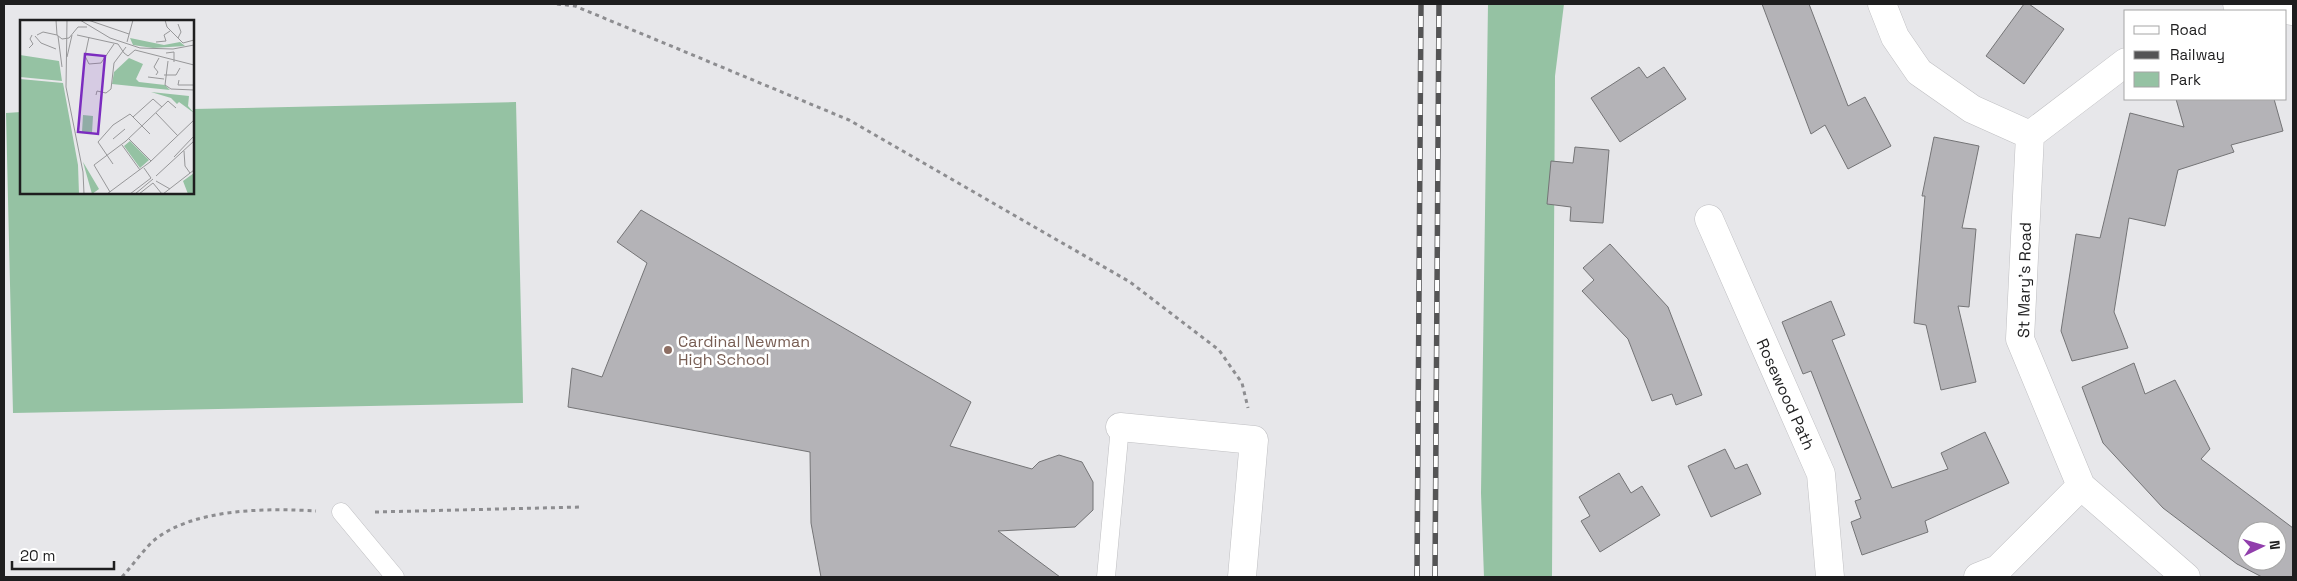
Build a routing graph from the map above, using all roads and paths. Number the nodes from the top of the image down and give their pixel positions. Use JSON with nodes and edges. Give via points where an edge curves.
{"nodes":[{"id":1,"x":558,"y":4,"type":"edge"},
{"id":2,"x":1882,"y":4,"type":"edge"},
{"id":3,"x":2237,"y":4,"type":"edge"},
{"id":4,"x":2223,"y":10,"type":"edge"},
{"id":5,"x":2285,"y":10,"type":"edge"},
{"id":6,"x":2124,"y":64,"type":"edge"},
{"id":7,"x":2030,"y":134,"type":"junction"},
{"id":8,"x":1709,"y":219,"type":"dead end"},
{"id":9,"x":1120,"y":427,"type":"joint"},
{"id":10,"x":1254,"y":440,"type":"junction"},
{"id":11,"x":2081,"y":486,"type":"junction"},
{"id":12,"x":341,"y":512,"type":"dead end"},
{"id":13,"x":395,"y":577,"type":"edge"},
{"id":14,"x":1106,"y":577,"type":"edge"},
{"id":15,"x":1242,"y":577,"type":"edge"},
{"id":16,"x":1830,"y":577,"type":"edge"},
{"id":17,"x":1978,"y":577,"type":"edge"},
{"id":18,"x":2186,"y":577,"type":"edge"}],
"edges":[{"from":1,"to":10,"type":"path","via":[[575,6],[849,120],[1130,282],[1219,350],[1242,382]]},
{"from":2,"to":7,"type":"street","via":[[1895,37],[1919,72],[1972,109]]},
{"from":3,"to":4,"type":"street"},
{"from":3,"to":5,"type":"street"},
{"from":6,"to":7,"type":"street"},
{"from":7,"to":11,"type":"street","name":"St Mary's Road","via":[[2020,339]]},
{"from":8,"to":16,"type":"street","name":"Rosewood Path","via":[[1821,474]]},
{"from":9,"to":10,"type":"street"},
{"from":9,"to":14,"type":"lane"},
{"from":10,"to":15,"type":"street"},
{"from":11,"to":17,"type":"street","via":[[1998,569]]},
{"from":11,"to":18,"type":"street","name":"St Mary's Road"},
{"from":12,"to":13,"type":"lane"}]}
